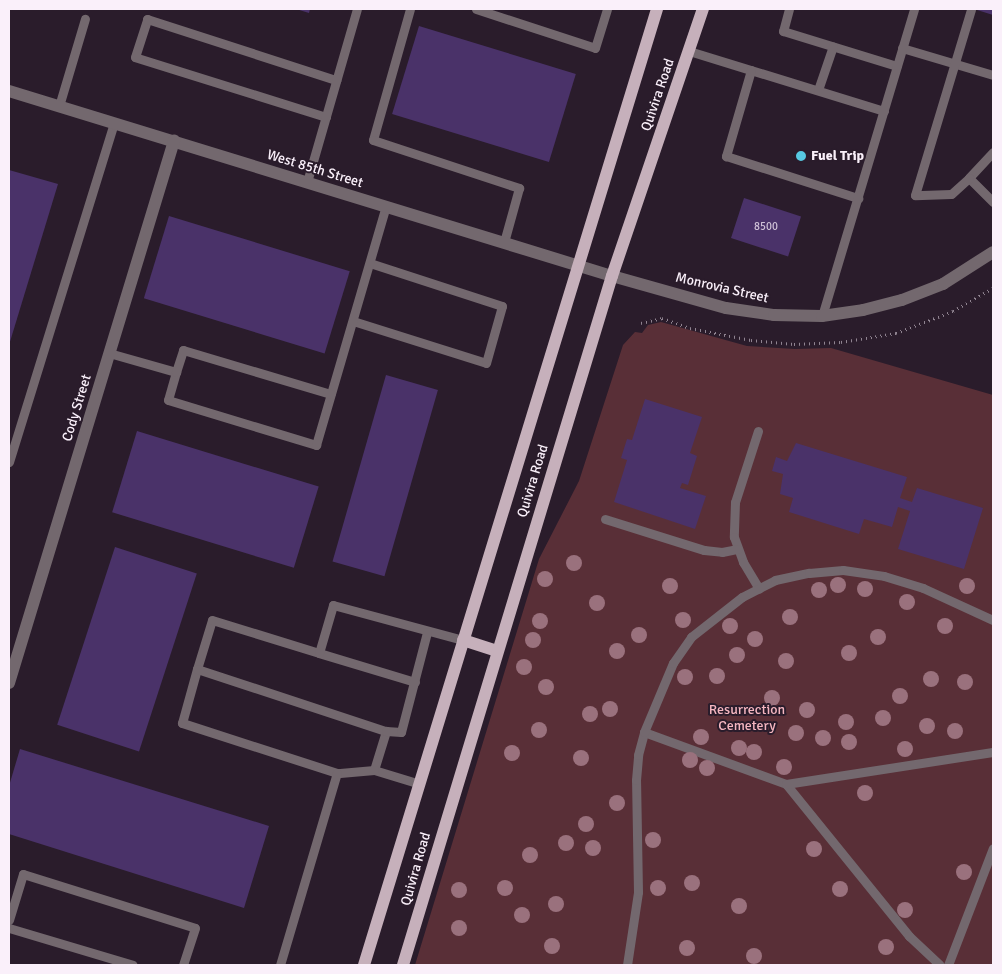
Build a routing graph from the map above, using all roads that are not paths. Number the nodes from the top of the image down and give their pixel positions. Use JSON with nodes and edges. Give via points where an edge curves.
{"nodes":[{"id":1,"x":357,"y":9,"type":"edge"},
{"id":2,"x":410,"y":9,"type":"edge"},
{"id":3,"x":476,"y":9,"type":"edge"},
{"id":4,"x":607,"y":9,"type":"edge"},
{"id":5,"x":657,"y":9,"type":"edge"},
{"id":6,"x":703,"y":9,"type":"edge"},
{"id":7,"x":789,"y":9,"type":"edge"},
{"id":8,"x":914,"y":9,"type":"edge"},
{"id":9,"x":971,"y":9,"type":"edge"},
{"id":10,"x":85,"y":19,"type":"dead end"},
{"id":11,"x":833,"y":46,"type":"junction"},
{"id":12,"x":902,"y":48,"type":"junction"},
{"id":13,"x":689,"y":51,"type":"junction"},
{"id":14,"x":954,"y":63,"type":"junction"},
{"id":15,"x":897,"y":66,"type":"junction"},
{"id":16,"x":751,"y":70,"type":"junction"},
{"id":17,"x":993,"y":75,"type":"edge"},
{"id":18,"x":336,"y":80,"type":"junction"},
{"id":19,"x":818,"y":90,"type":"junction"},
{"id":20,"x":9,"y":91,"type":"edge"},
{"id":21,"x":59,"y":106,"type":"junction"},
{"id":22,"x":884,"y":111,"type":"junction"},
{"id":23,"x":326,"y":117,"type":"junction"},
{"id":24,"x":114,"y":123,"type":"junction"},
{"id":25,"x":174,"y":141,"type":"junction"},
{"id":26,"x":993,"y":152,"type":"edge"},
{"id":27,"x":969,"y":178,"type":"junction"},
{"id":28,"x":307,"y":182,"type":"junction"},
{"id":29,"x":858,"y":198,"type":"junction"},
{"id":30,"x":993,"y":202,"type":"edge"},
{"id":31,"x":386,"y":206,"type":"junction"},
{"id":32,"x":504,"y":242,"type":"junction"},
{"id":33,"x":993,"y":252,"type":"edge"},
{"id":34,"x":370,"y":264,"type":"junction"},
{"id":35,"x":579,"y":265,"type":"junction"},
{"id":36,"x":612,"y":276,"type":"junction"},
{"id":37,"x":822,"y":316,"type":"junction"},
{"id":38,"x":353,"y":321,"type":"junction"},
{"id":39,"x":109,"y":353,"type":"junction"},
{"id":40,"x":176,"y":372,"type":"junction"},
{"id":41,"x":332,"y":394,"type":"junction"},
{"id":42,"x":758,"y":431,"type":"dead end"},
{"id":43,"x":9,"y":462,"type":"edge"},
{"id":44,"x":605,"y":518,"type":"dead end"},
{"id":45,"x":738,"y":549,"type":"junction"},
{"id":46,"x":759,"y":589,"type":"junction"},
{"id":47,"x":993,"y":620,"type":"edge"},
{"id":48,"x":427,"y":632,"type":"junction"},
{"id":49,"x":464,"y":640,"type":"junction"},
{"id":50,"x":496,"y":651,"type":"junction"},
{"id":51,"x":319,"y":653,"type":"junction"},
{"id":52,"x":197,"y":670,"type":"junction"},
{"id":53,"x":415,"y":682,"type":"junction"},
{"id":54,"x":9,"y":683,"type":"edge"},
{"id":55,"x":386,"y":731,"type":"junction"},
{"id":56,"x":644,"y":732,"type":"junction"},
{"id":57,"x":993,"y":752,"type":"edge"},
{"id":58,"x":374,"y":770,"type":"junction"},
{"id":59,"x":337,"y":773,"type":"junction"},
{"id":60,"x":420,"y":784,"type":"junction"},
{"id":61,"x":786,"y":784,"type":"junction"},
{"id":62,"x":993,"y":848,"type":"edge"},
{"id":63,"x":12,"y":903,"type":"edge"},
{"id":64,"x":9,"y":920,"type":"edge"},
{"id":65,"x":9,"y":928,"type":"edge"},
{"id":66,"x":133,"y":965,"type":"edge"},
{"id":67,"x":183,"y":965,"type":"edge"},
{"id":68,"x":280,"y":965,"type":"edge"},
{"id":69,"x":364,"y":965,"type":"edge"},
{"id":70,"x":403,"y":965,"type":"edge"},
{"id":71,"x":627,"y":965,"type":"edge"},
{"id":72,"x":940,"y":965,"type":"edge"},
{"id":73,"x":948,"y":965,"type":"edge"}],
"edges":[{"from":1,"to":18,"type":"lane"},
{"from":2,"to":32,"type":"lane","via":[[373,140],[519,188]]},
{"from":3,"to":4,"type":"lane","via":[[595,48]]},
{"from":5,"to":35,"type":"main road","name":"Quivira Road"},
{"from":6,"to":13,"type":"main road","name":"Quivira Road"},
{"from":7,"to":11,"type":"lane","via":[[783,31]]},
{"from":8,"to":12,"type":"lane"},
{"from":9,"to":14,"type":"lane"},
{"from":10,"to":21,"type":"lane"},
{"from":11,"to":15,"type":"lane"},
{"from":11,"to":19,"type":"lane"},
{"from":12,"to":14,"type":"lane"},
{"from":12,"to":15,"type":"lane"},
{"from":13,"to":16,"type":"lane"},
{"from":13,"to":36,"type":"main road","name":"Quivira Road"},
{"from":14,"to":17,"type":"lane"},
{"from":14,"to":27,"type":"lane","via":[[915,195],[951,194]]},
{"from":15,"to":22,"type":"lane"},
{"from":16,"to":19,"type":"lane"},
{"from":16,"to":29,"type":"lane","via":[[726,156]]},
{"from":18,"to":23,"type":"lane"},
{"from":18,"to":23,"type":"lane","via":[[147,20],[136,57]]},
{"from":19,"to":22,"type":"lane"},
{"from":20,"to":21,"type":"street","name":"West 85th Street"},
{"from":21,"to":24,"type":"street","name":"West 85th Street"},
{"from":22,"to":29,"type":"lane"},
{"from":23,"to":28,"type":"lane"},
{"from":24,"to":25,"type":"street","name":"West 85th Street"},
{"from":24,"to":43,"type":"lane"},
{"from":25,"to":28,"type":"street","name":"West 85th Street"},
{"from":25,"to":39,"type":"street","name":"Cody Street"},
{"from":26,"to":27,"type":"lane"},
{"from":27,"to":30,"type":"lane"},
{"from":28,"to":31,"type":"street","name":"West 85th Street"},
{"from":29,"to":37,"type":"lane"},
{"from":31,"to":32,"type":"street","name":"West 85th Street"},
{"from":31,"to":34,"type":"lane"},
{"from":32,"to":35,"type":"street","name":"West 85th Street"},
{"from":33,"to":37,"type":"street","name":"Monrovia Street","via":[[943,284],[902,300]]},
{"from":34,"to":38,"type":"lane"},
{"from":34,"to":38,"type":"lane","via":[[502,306],[486,363]]},
{"from":35,"to":36,"type":"street","name":"West 85th Street"},
{"from":35,"to":49,"type":"main road","name":"Quivira Road"},
{"from":36,"to":37,"type":"street","name":"Monrovia Street","via":[[726,308],[774,315]]},
{"from":36,"to":50,"type":"main road","name":"Quivira Road"},
{"from":38,"to":41,"type":"lane"},
{"from":39,"to":40,"type":"lane"},
{"from":39,"to":54,"type":"street","name":"Cody Street"},
{"from":40,"to":41,"type":"lane","via":[[183,350]]},
{"from":40,"to":41,"type":"lane","via":[[168,400],[316,445]]},
{"from":42,"to":45,"type":"lane","via":[[735,502],[734,537]]},
{"from":44,"to":45,"type":"lane","via":[[704,550],[722,552]]},
{"from":45,"to":46,"type":"lane"},
{"from":46,"to":47,"type":"lane","via":[[775,580],[844,570],[884,576],[923,588]]},
{"from":46,"to":56,"type":"lane","via":[[714,617],[691,637],[673,663]]},
{"from":48,"to":49,"type":"lane"},
{"from":48,"to":51,"type":"lane","via":[[333,605]]},
{"from":48,"to":53,"type":"lane"},
{"from":49,"to":50,"type":"main road"},
{"from":49,"to":60,"type":"main road","name":"Quivira Road"},
{"from":50,"to":70,"type":"main road","name":"Quivira Road"},
{"from":51,"to":52,"type":"lane","via":[[212,620]]},
{"from":51,"to":53,"type":"lane"},
{"from":52,"to":55,"type":"lane"},
{"from":52,"to":59,"type":"lane","via":[[182,723]]},
{"from":53,"to":55,"type":"lane","via":[[401,732]]},
{"from":55,"to":58,"type":"lane"},
{"from":56,"to":61,"type":"lane"},
{"from":56,"to":71,"type":"lane","via":[[636,780],[638,892]]},
{"from":57,"to":61,"type":"lane"},
{"from":58,"to":59,"type":"lane"},
{"from":58,"to":60,"type":"lane"},
{"from":59,"to":68,"type":"lane"},
{"from":60,"to":69,"type":"main road","name":"Quivira Road"},
{"from":61,"to":72,"type":"lane","via":[[910,936]]},
{"from":62,"to":73,"type":"lane"},
{"from":63,"to":64,"type":"lane"},
{"from":63,"to":67,"type":"lane","via":[[23,874],[195,928]]},
{"from":65,"to":66,"type":"lane"}]}
